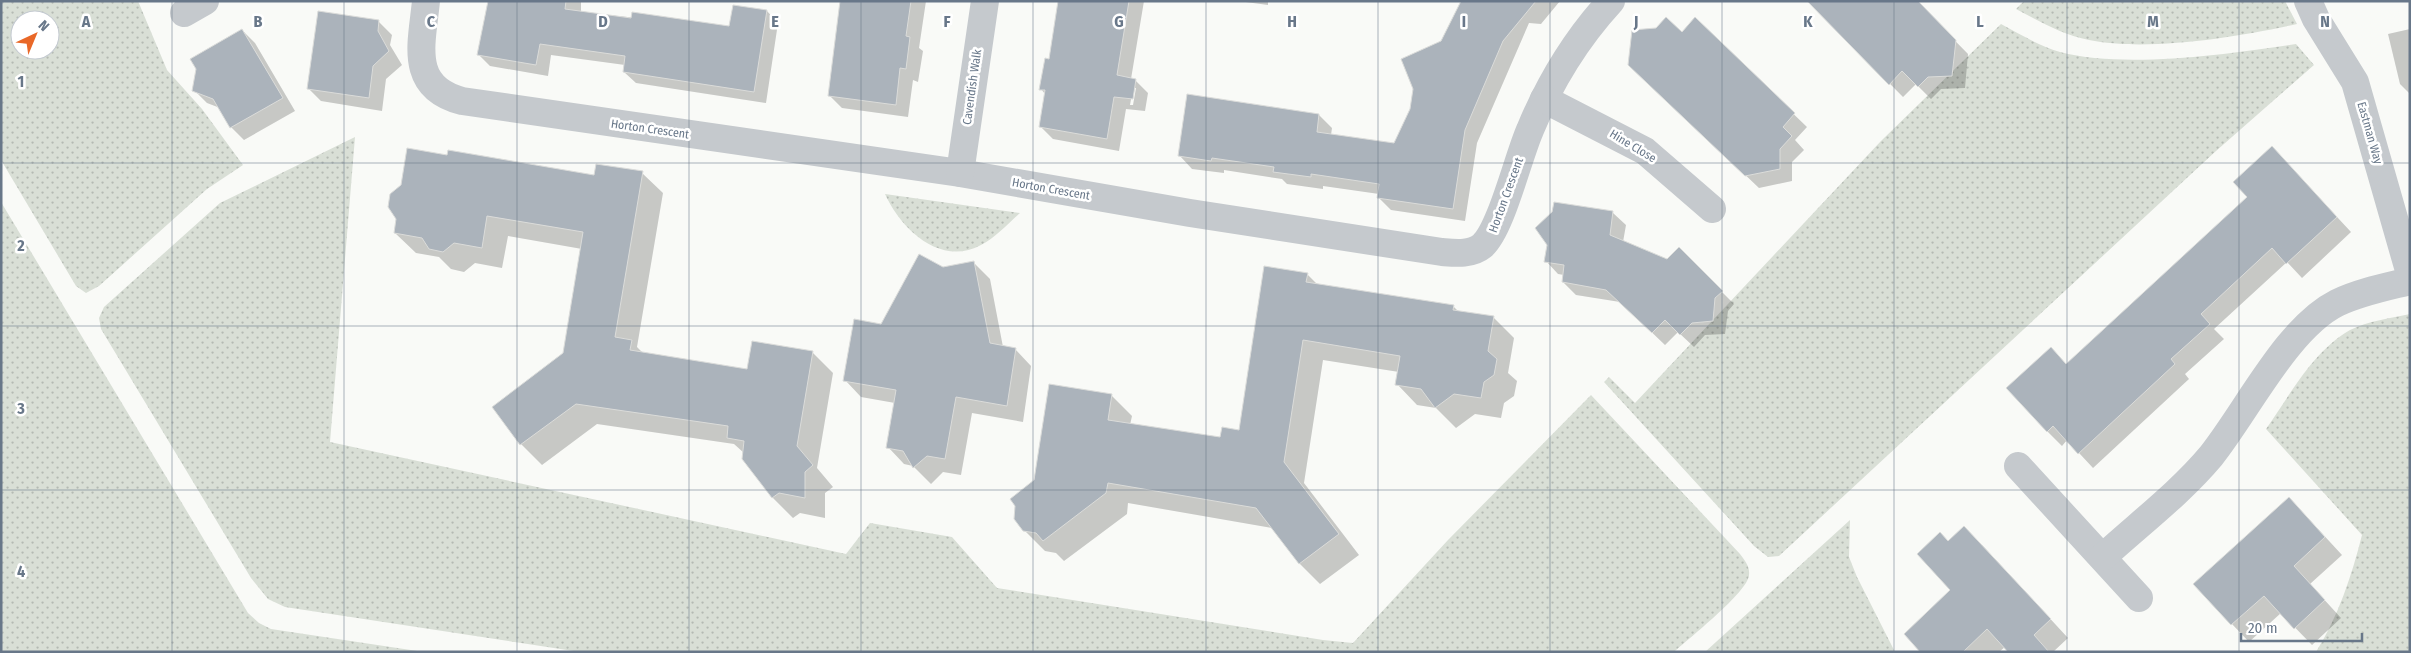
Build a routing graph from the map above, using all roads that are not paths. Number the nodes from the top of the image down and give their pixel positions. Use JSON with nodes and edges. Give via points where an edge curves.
{"nodes":[{"id":1,"x":426,"y":1,"type":"edge"},
{"id":2,"x":985,"y":1,"type":"edge"},
{"id":3,"x":1611,"y":1,"type":"edge"},
{"id":4,"x":2308,"y":1,"type":"edge"},
{"id":5,"x":1544,"y":99,"type":"junction"},
{"id":6,"x":960,"y":173,"type":"junction"},
{"id":7,"x":1712,"y":209,"type":"dead end"},
{"id":8,"x":2410,"y":274,"type":"edge"},
{"id":9,"x":2410,"y":281,"type":"edge"},
{"id":10,"x":2018,"y":466,"type":"dead end"},
{"id":11,"x":2103,"y":557,"type":"junction"},
{"id":12,"x":2140,"y":598,"type":"dead end"}],
"edges":[{"from":1,"to":6,"type":"street","name":"Horton Crescent","via":[[422,63],[432,86],[450,98]]},
{"from":2,"to":6,"type":"street","name":"Cavendish Walk"},
{"from":3,"to":5,"type":"street","name":"Horton Crescent","via":[[1569,58]]},
{"from":4,"to":8,"type":"street","name":"Eastman Way","via":[[2355,82]]},
{"from":5,"to":6,"type":"street","name":"Horton Crescent","via":[[1493,232],[1482,246],[1470,252],[1442,252],[1248,222]]},
{"from":5,"to":7,"type":"street","name":"Hine Close","via":[[1645,151]]},
{"from":9,"to":11,"type":"street","via":[[2348,298],[2311,321],[2294,339],[2222,442],[2199,469]]},
{"from":10,"to":11,"type":"street"},
{"from":11,"to":12,"type":"street"}]}
